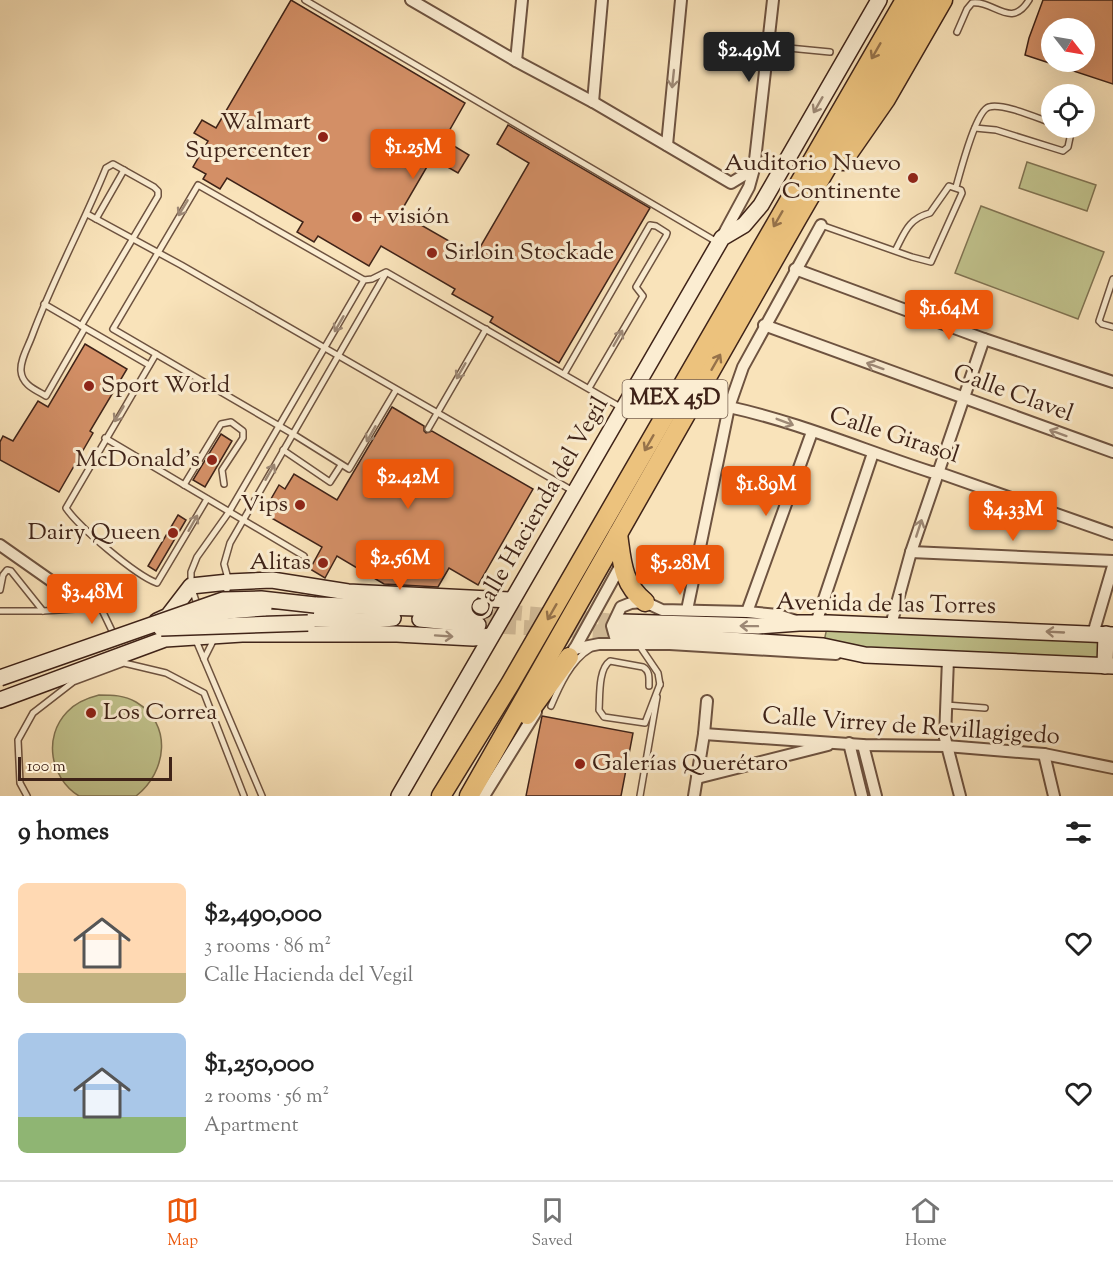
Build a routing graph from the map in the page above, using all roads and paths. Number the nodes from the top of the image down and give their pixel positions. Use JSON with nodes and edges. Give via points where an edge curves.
{"nodes":[{"id":1,"x":305,"y":0,"type":"edge"},
{"id":2,"x":411,"y":0,"type":"edge"},
{"id":3,"x":522,"y":0,"type":"edge"},
{"id":4,"x":602,"y":0,"type":"edge"},
{"id":5,"x":681,"y":0,"type":"edge"},
{"id":6,"x":773,"y":0,"type":"edge"},
{"id":7,"x":879,"y":0,"type":"edge"},
{"id":8,"x":905,"y":0,"type":"edge"},
{"id":9,"x":924,"y":0,"type":"edge"},
{"id":10,"x":943,"y":0,"type":"edge"},
{"id":11,"x":1029,"y":0,"type":"edge"},
{"id":12,"x":957,"y":32,"type":"dead end"},
{"id":13,"x":768,"y":46,"type":"junction"},
{"id":14,"x":830,"y":52,"type":"dead end"},
{"id":15,"x":516,"y":61,"type":"junction"},
{"id":16,"x":593,"y":102,"type":"junction"},
{"id":17,"x":1041,"y":119,"type":"edge"},
{"id":18,"x":975,"y":128,"type":"junction"},
{"id":19,"x":1070,"y":138,"type":"edge"},
{"id":20,"x":667,"y":145,"type":"junction"},
{"id":21,"x":754,"y":169,"type":"junction"},
{"id":22,"x":124,"y":170,"type":"junction"},
{"id":23,"x":956,"y":187,"type":"junction"},
{"id":24,"x":87,"y":214,"type":"junction"},
{"id":25,"x":96,"y":219,"type":"junction"},
{"id":26,"x":797,"y":219,"type":"junction"},
{"id":27,"x":821,"y":225,"type":"joint"},
{"id":28,"x":132,"y":239,"type":"junction"},
{"id":29,"x":720,"y":240,"type":"junction"},
{"id":30,"x":895,"y":251,"type":"junction"},
{"id":31,"x":157,"y":253,"type":"junction"},
{"id":32,"x":795,"y":269,"type":"junction"},
{"id":33,"x":386,"y":272,"type":"junction"},
{"id":34,"x":1113,"y":279,"type":"edge"},
{"id":35,"x":364,"y":280,"type":"junction"},
{"id":36,"x":44,"y":304,"type":"junction"},
{"id":37,"x":764,"y":325,"type":"junction"},
{"id":38,"x":83,"y":327,"type":"junction"},
{"id":39,"x":1113,"y":327,"type":"edge"},
{"id":40,"x":486,"y":328,"type":"junction"},
{"id":41,"x":984,"y":339,"type":"junction"},
{"id":42,"x":324,"y":349,"type":"junction"},
{"id":43,"x":156,"y":354,"type":"junction"},
{"id":44,"x":337,"y":356,"type":"junction"},
{"id":45,"x":149,"y":365,"type":"junction"},
{"id":46,"x":564,"y":374,"type":"junction"},
{"id":47,"x":1113,"y":382,"type":"edge"},
{"id":48,"x":589,"y":388,"type":"junction"},
{"id":49,"x":396,"y":390,"type":"junction"},
{"id":50,"x":962,"y":399,"type":"junction"},
{"id":51,"x":729,"y":408,"type":"junction"},
{"id":52,"x":623,"y":409,"type":"junction"},
{"id":53,"x":437,"y":414,"type":"junction"},
{"id":54,"x":279,"y":426,"type":"junction"},
{"id":55,"x":428,"y":429,"type":"dead end"},
{"id":56,"x":812,"y":432,"type":"junction"},
{"id":57,"x":292,"y":434,"type":"junction"},
{"id":58,"x":105,"y":438,"type":"junction"},
{"id":59,"x":283,"y":450,"type":"junction"},
{"id":60,"x":1113,"y":452,"type":"edge"},
{"id":61,"x":873,"y":453,"type":"junction"},
{"id":62,"x":341,"y":465,"type":"junction"},
{"id":63,"x":937,"y":472,"type":"junction"},
{"id":64,"x":224,"y":484,"type":"dead end"},
{"id":65,"x":184,"y":485,"type":"junction"},
{"id":66,"x":574,"y":492,"type":"junction"},
{"id":67,"x":207,"y":499,"type":"junction"},
{"id":68,"x":229,"y":512,"type":"junction"},
{"id":69,"x":243,"y":520,"type":"junction"},
{"id":70,"x":618,"y":534,"type":"junction"},
{"id":71,"x":1113,"y":534,"type":"edge"},
{"id":72,"x":0,"y":546,"type":"edge"},
{"id":73,"x":911,"y":552,"type":"junction"},
{"id":74,"x":304,"y":556,"type":"dead end"},
{"id":75,"x":1113,"y":561,"type":"edge"},
{"id":76,"x":622,"y":563,"type":"junction"},
{"id":77,"x":1113,"y":566,"type":"edge"},
{"id":78,"x":229,"y":582,"type":"junction"},
{"id":79,"x":248,"y":582,"type":"junction"},
{"id":80,"x":57,"y":585,"type":"dead end"},
{"id":81,"x":191,"y":586,"type":"junction"},
{"id":82,"x":0,"y":590,"type":"edge"},
{"id":83,"x":512,"y":600,"type":"junction"},
{"id":84,"x":645,"y":602,"type":"junction"},
{"id":85,"x":485,"y":605,"type":"junction"},
{"id":86,"x":123,"y":606,"type":"dead end"},
{"id":87,"x":372,"y":607,"type":"junction"},
{"id":88,"x":101,"y":608,"type":"junction"},
{"id":89,"x":687,"y":610,"type":"junction"},
{"id":90,"x":0,"y":611,"type":"edge"},
{"id":91,"x":43,"y":611,"type":"junction"},
{"id":92,"x":747,"y":612,"type":"junction"},
{"id":93,"x":313,"y":613,"type":"junction"},
{"id":94,"x":393,"y":618,"type":"junction"},
{"id":95,"x":799,"y":623,"type":"junction"},
{"id":96,"x":816,"y":623,"type":"junction"},
{"id":97,"x":159,"y":624,"type":"junction"},
{"id":98,"x":891,"y":625,"type":"junction"},
{"id":99,"x":476,"y":632,"type":"junction"},
{"id":100,"x":620,"y":633,"type":"junction"},
{"id":101,"x":397,"y":634,"type":"junction"},
{"id":102,"x":1104,"y":634,"type":"edge"},
{"id":103,"x":114,"y":635,"type":"junction"},
{"id":104,"x":216,"y":635,"type":"junction"},
{"id":105,"x":194,"y":636,"type":"junction"},
{"id":106,"x":492,"y":636,"type":"junction"},
{"id":107,"x":599,"y":644,"type":"junction"},
{"id":108,"x":639,"y":645,"type":"junction"},
{"id":109,"x":571,"y":653,"type":"junction"},
{"id":110,"x":865,"y":655,"type":"junction"},
{"id":111,"x":122,"y":658,"type":"junction"},
{"id":112,"x":204,"y":659,"type":"junction"},
{"id":113,"x":948,"y":659,"type":"junction"},
{"id":114,"x":1109,"y":666,"type":"edge"},
{"id":115,"x":0,"y":671,"type":"edge"},
{"id":116,"x":0,"y":678,"type":"edge"},
{"id":117,"x":510,"y":684,"type":"junction"},
{"id":118,"x":660,"y":684,"type":"junction"},
{"id":119,"x":0,"y":685,"type":"edge"},
{"id":120,"x":649,"y":686,"type":"dead end"},
{"id":121,"x":216,"y":688,"type":"junction"},
{"id":122,"x":204,"y":693,"type":"junction"},
{"id":123,"x":0,"y":700,"type":"edge"},
{"id":124,"x":708,"y":701,"type":"dead end"},
{"id":125,"x":946,"y":705,"type":"junction"},
{"id":126,"x":551,"y":706,"type":"dead end"},
{"id":127,"x":985,"y":708,"type":"dead end"},
{"id":128,"x":704,"y":734,"type":"junction"},
{"id":129,"x":837,"y":743,"type":"junction"},
{"id":130,"x":849,"y":743,"type":"junction"},
{"id":131,"x":863,"y":745,"type":"junction"},
{"id":132,"x":946,"y":747,"type":"junction"},
{"id":133,"x":1044,"y":754,"type":"junction"},
{"id":134,"x":1113,"y":768,"type":"edge"},
{"id":135,"x":697,"y":777,"type":"junction"},
{"id":136,"x":475,"y":795,"type":"edge"},
{"id":137,"x":27,"y":796,"type":"edge"},
{"id":138,"x":244,"y":796,"type":"edge"},
{"id":139,"x":262,"y":796,"type":"edge"},
{"id":140,"x":399,"y":796,"type":"edge"},
{"id":141,"x":428,"y":796,"type":"edge"},
{"id":142,"x":441,"y":796,"type":"edge"},
{"id":143,"x":640,"y":796,"type":"edge"},
{"id":144,"x":694,"y":796,"type":"edge"},
{"id":145,"x":862,"y":796,"type":"edge"},
{"id":146,"x":876,"y":796,"type":"edge"},
{"id":147,"x":960,"y":796,"type":"edge"},
{"id":148,"x":1054,"y":796,"type":"edge"}],
"edges":[{"from":1,"to":29,"type":"lane"},
{"from":2,"to":15,"type":"street"},
{"from":3,"to":15,"type":"street"},
{"from":4,"to":16,"type":"street"},
{"from":5,"to":20,"type":"street","one_way":true},
{"from":6,"to":13,"type":"street","name":"Calle Hacienda del Vegil"},
{"from":7,"to":29,"type":"main road","one_way":true,"via":[[761,205],[744,225]]},
{"from":8,"to":117,"type":"highway","number":"MEX 45D","one_way":true},
{"from":9,"to":26,"type":"highway","number":"MEX 45D"},
{"from":10,"to":26,"type":"highway","via":[[886,99]]},
{"from":11,"to":12,"type":"lane","via":[[1017,13],[972,3]]},
{"from":13,"to":14,"type":"lane"},
{"from":13,"to":21,"type":"street","name":"Calle Hacienda del Vegil"},
{"from":15,"to":16,"type":"street"},
{"from":16,"to":20,"type":"street"},
{"from":17,"to":18,"type":"lane","via":[[994,107],[983,110]]},
{"from":18,"to":19,"type":"lane","via":[[996,130],[1063,151]]},
{"from":18,"to":23,"type":"lane"},
{"from":20,"to":21,"type":"street","via":[[731,183]]},
{"from":21,"to":29,"type":"street","name":"Calle Hacienda del Vegil","via":[[749,187]]},
{"from":22,"to":24,"type":"lane","via":[[113,164],[106,168]]},
{"from":22,"to":25,"type":"lane"},
{"from":22,"to":28,"type":"lane","via":[[158,191]]},
{"from":23,"to":30,"type":"lane","via":[[949,186],[930,213],[918,216],[909,225]]},
{"from":23,"to":30,"type":"lane","via":[[962,193],[931,262]]},
{"from":24,"to":25,"type":"lane"},
{"from":24,"to":36,"type":"lane"},
{"from":25,"to":28,"type":"lane"},
{"from":70,"to":26,"type":"highway","number":"MEX 45D","one_way":true},
{"from":27,"to":30,"type":"lane"},
{"from":27,"to":32,"type":"street"},
{"from":28,"to":31,"type":"lane"},
{"from":28,"to":38,"type":"lane"},
{"from":29,"to":52,"type":"main road","name":"Calle Hacienda del Vegil"},
{"from":35,"to":31,"type":"lane","one_way":true,"via":[[197,185]]},
{"from":31,"to":42,"type":"lane"},
{"from":31,"to":43,"type":"lane","via":[[113,326],[115,332]]},
{"from":32,"to":37,"type":"street"},
{"from":32,"to":41,"type":"street"},
{"from":33,"to":35,"type":"lane"},
{"from":33,"to":40,"type":"lane"},
{"from":33,"to":44,"type":"lane"},
{"from":34,"to":39,"type":"lane","via":[[1100,321]]},
{"from":35,"to":42,"type":"lane","one_way":true},
{"from":36,"to":38,"type":"lane"},
{"from":36,"to":38,"type":"lane","via":[[22,364],[22,378],[30,387],[46,396]]},
{"from":50,"to":37,"type":"street","name":"Calle Clavel","one_way":true},
{"from":37,"to":51,"type":"street","via":[[743,367]]},
{"from":38,"to":45,"type":"lane"},
{"from":40,"to":46,"type":"lane"},
{"from":40,"to":53,"type":"lane","one_way":true},
{"from":41,"to":47,"type":"street"},
{"from":41,"to":50,"type":"street"},
{"from":42,"to":44,"type":"lane"},
{"from":42,"to":54,"type":"lane"},
{"from":43,"to":45,"type":"lane"},
{"from":43,"to":54,"type":"lane"},
{"from":44,"to":49,"type":"lane"},
{"from":44,"to":57,"type":"lane"},
{"from":45,"to":58,"type":"lane","one_way":true},
{"from":46,"to":48,"type":"lane"},
{"from":48,"to":46,"type":"lane","one_way":true,"via":[[643,296],[636,287],[667,233],[656,226],[650,225]]},
{"from":48,"to":52,"type":"lane"},
{"from":49,"to":53,"type":"lane"},
{"from":49,"to":62,"type":"lane","one_way":true,"via":[[354,463],[349,469]]},
{"from":60,"to":50,"type":"street","name":"Calle Clavel","one_way":true},
{"from":50,"to":63,"type":"street"},
{"from":51,"to":56,"type":"street","name":"Calle Girasol","one_way":true,"via":[[771,416]]},
{"from":51,"to":89,"type":"street"},
{"from":52,"to":66,"type":"main road","name":"Calle Hacienda del Vegil"},
{"from":53,"to":55,"type":"lane"},
{"from":53,"to":66,"type":"lane"},
{"from":54,"to":57,"type":"lane"},
{"from":54,"to":68,"type":"lane"},
{"from":56,"to":61,"type":"street","name":"Calle Girasol"},
{"from":56,"to":92,"type":"street"},
{"from":57,"to":59,"type":"lane"},
{"from":57,"to":62,"type":"lane"},
{"from":58,"to":65,"type":"lane"},
{"from":58,"to":67,"type":"lane","one_way":true,"via":[[66,507],[84,527],[154,582],[159,580]]},
{"from":59,"to":62,"type":"lane","via":[[330,482]]},
{"from":69,"to":59,"type":"lane","one_way":true},
{"from":61,"to":63,"type":"street","name":"Calle Girasol"},
{"from":61,"to":96,"type":"street"},
{"from":63,"to":71,"type":"street","name":"Calle Girasol"},
{"from":73,"to":63,"type":"street","one_way":true},
{"from":64,"to":65,"type":"lane","via":[[222,470],[243,438],[243,431],[231,422],[221,424]]},
{"from":65,"to":67,"type":"lane"},
{"from":66,"to":83,"type":"main road","name":"Calle Hacienda del Vegil"},
{"from":67,"to":68,"type":"lane"},
{"from":68,"to":69,"type":"lane"},
{"from":68,"to":81,"type":"lane","via":[[197,557]]},
{"from":69,"to":74,"type":"lane"},
{"from":69,"to":78,"type":"lane","via":[[225,555]]},
{"from":70,"to":76,"type":"highway"},
{"from":70,"to":136,"type":"highway","number":"MEX 45D"},
{"from":72,"to":80,"type":"street"},
{"from":73,"to":75,"type":"street"},
{"from":73,"to":98,"type":"street"},
{"from":76,"to":84,"type":"highway","via":[[633,592]]},
{"from":76,"to":109,"type":"street"},
{"from":77,"to":102,"type":"street"},
{"from":78,"to":79,"type":"main road"},
{"from":78,"to":81,"type":"main road"},
{"from":78,"to":104,"type":"lane"},
{"from":79,"to":85,"type":"main road","via":[[272,580],[348,592]]},
{"from":79,"to":87,"type":"main road","via":[[276,591]]},
{"from":81,"to":97,"type":"main road"},
{"from":81,"to":104,"type":"lane","via":[[199,610]]},
{"from":82,"to":91,"type":"lane","via":[[3,575],[10,571]]},
{"from":83,"to":85,"type":"main road"},
{"from":83,"to":106,"type":"main road","name":"Calle Hacienda del Vegil"},
{"from":84,"to":89,"type":"street","via":[[662,610]]},
{"from":84,"to":100,"type":"street","via":[[621,607],[612,626]]},
{"from":85,"to":87,"type":"main road"},
{"from":85,"to":99,"type":"main road","via":[[490,613],[487,623]]},
{"from":86,"to":88,"type":"lane"},
{"from":87,"to":93,"type":"main road"},
{"from":88,"to":91,"type":"lane"},
{"from":88,"to":103,"type":"lane"},
{"from":89,"to":92,"type":"street"},
{"from":90,"to":91,"type":"lane"},
{"from":92,"to":95,"type":"street","via":[[778,615]]},
{"from":93,"to":94,"type":"main road"},
{"from":93,"to":97,"type":"main road","bridge":true,"via":[[244,609]]},
{"from":93,"to":101,"type":"main road"},
{"from":93,"to":116,"type":"main road","bridge":true,"via":[[261,599],[223,600]]},
{"from":94,"to":99,"type":"main road","via":[[437,620]]},
{"from":94,"to":104,"type":"main road","via":[[366,621],[249,616],[228,621]]},
{"from":95,"to":96,"type":"main road","name":"Avenida de las Torres"},
{"from":95,"to":100,"type":"main road","name":"Avenida de las Torres","one_way":true},
{"from":96,"to":98,"type":"main road","name":"Avenida de las Torres"},
{"from":97,"to":103,"type":"main road"},
{"from":97,"to":105,"type":"main road","via":[[186,630]]},
{"from":97,"to":119,"type":"main road"},
{"from":102,"to":98,"type":"main road","name":"Avenida de las Torres","one_way":true},
{"from":101,"to":99,"type":"main road","one_way":true},
{"from":99,"to":106,"type":"main road"},
{"from":100,"to":107,"type":"street","name":"Avenida de las Torres"},
{"from":100,"to":108,"type":"street","name":"Avenida de las Torres"},
{"from":100,"to":110,"type":"main road","name":"Avenida de las Torres","via":[[823,646]]},
{"from":101,"to":104,"type":"main road"},
{"from":102,"to":114,"type":"main road"},
{"from":103,"to":115,"type":"main road"},
{"from":104,"to":105,"type":"main road"},
{"from":104,"to":112,"type":"lane"},
{"from":105,"to":111,"type":"main road","via":[[165,639]]},
{"from":105,"to":112,"type":"lane"},
{"from":106,"to":140,"type":"main road","name":"Calle Hacienda del Vegil"},
{"from":107,"to":109,"type":"street","name":"Avenida de las Torres","via":[[584,645]]},
{"from":107,"to":126,"type":"lane","via":[[582,654]]},
{"from":108,"to":110,"type":"street","name":"Avenida de las Torres"},
{"from":108,"to":118,"type":"lane","via":[[658,673]]},
{"from":109,"to":136,"type":"highway"},
{"from":110,"to":113,"type":"main road","name":"Avenida de las Torres"},
{"from":111,"to":122,"type":"lane","via":[[166,673]]},
{"from":111,"to":123,"type":"main road"},
{"from":111,"to":137,"type":"lane","via":[[73,682],[33,712],[18,740],[20,783]]},
{"from":112,"to":121,"type":"lane"},
{"from":113,"to":114,"type":"main road","name":"Avenida de las Torres"},
{"from":113,"to":125,"type":"street"},
{"from":117,"to":141,"type":"highway"},
{"from":117,"to":142,"type":"highway","number":"MEX 45D"},
{"from":118,"to":120,"type":"lane","via":[[645,723],[604,717],[599,710],[603,670],[610,661],[643,667],[649,675]]},
{"from":118,"to":143,"type":"lane"},
{"from":121,"to":122,"type":"lane"},
{"from":121,"to":139,"type":"lane"},
{"from":122,"to":138,"type":"lane"},
{"from":124,"to":128,"type":"street"},
{"from":125,"to":127,"type":"lane"},
{"from":125,"to":132,"type":"street"},
{"from":128,"to":129,"type":"street","name":"Calle Virrey de Revillagigedo"},
{"from":128,"to":135,"type":"street"},
{"from":129,"to":130,"type":"street","name":"Calle Virrey de Revillagigedo"},
{"from":129,"to":135,"type":"street"},
{"from":130,"to":131,"type":"street","name":"Calle Virrey de Revillagigedo"},
{"from":130,"to":145,"type":"street"},
{"from":131,"to":132,"type":"street","name":"Calle Virrey de Revillagigedo"},
{"from":131,"to":146,"type":"street"},
{"from":132,"to":133,"type":"street","name":"Calle Virrey de Revillagigedo"},
{"from":132,"to":147,"type":"street"},
{"from":133,"to":134,"type":"street","name":"Calle Virrey de Revillagigedo"},
{"from":133,"to":148,"type":"street"},
{"from":135,"to":144,"type":"street"}]}
